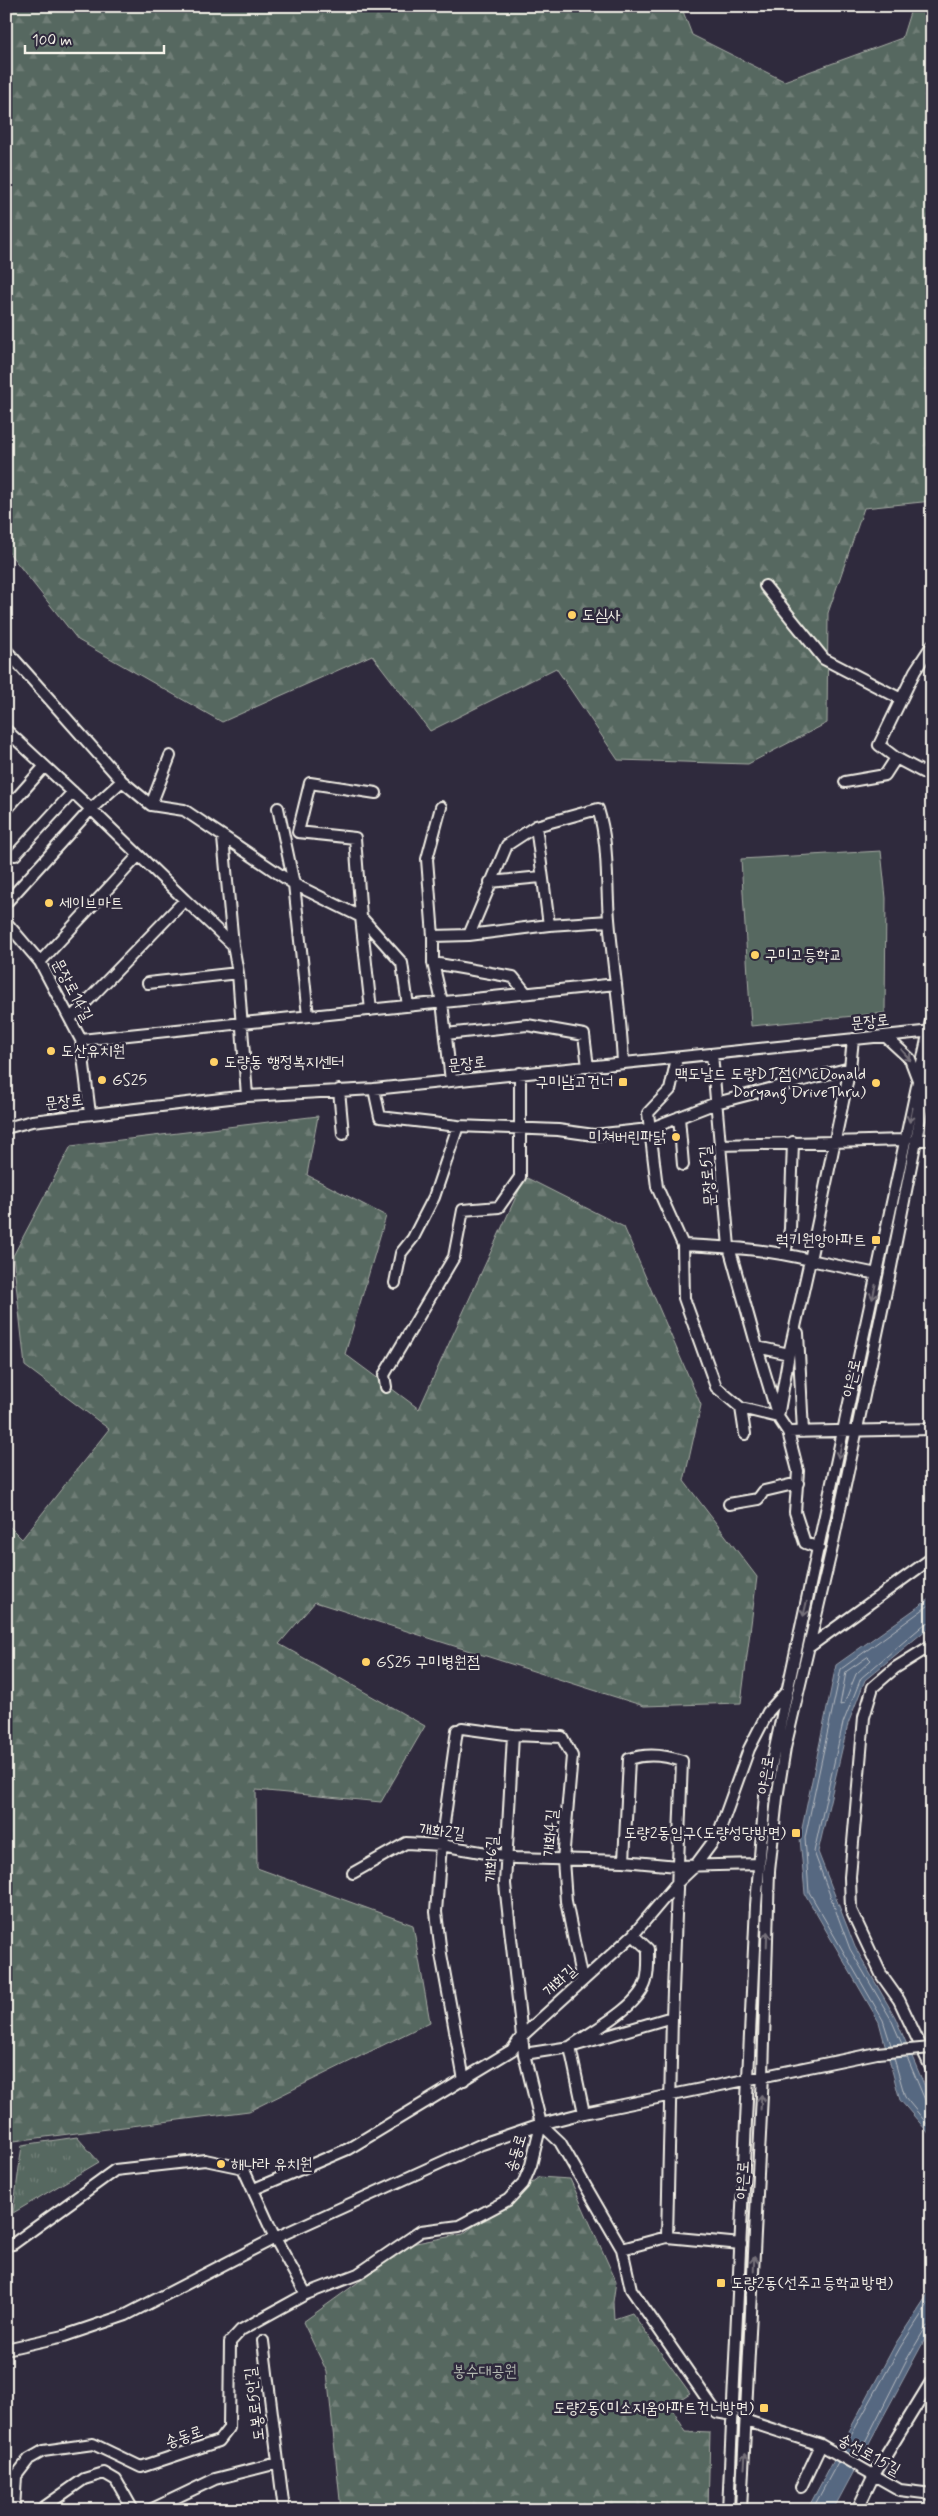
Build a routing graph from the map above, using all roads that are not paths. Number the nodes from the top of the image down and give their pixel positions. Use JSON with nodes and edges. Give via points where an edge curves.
{"nodes":[{"id":1,"x":765,"y":586,"type":"dead end"},
{"id":2,"x":932,"y":645,"type":"edge"},
{"id":3,"x":6,"y":650,"type":"edge"},
{"id":4,"x":902,"y":699,"type":"junction"},
{"id":5,"x":6,"y":730,"type":"edge"},
{"id":6,"x":170,"y":756,"type":"dead end"},
{"id":7,"x":896,"y":758,"type":"junction"},
{"id":8,"x":932,"y":762,"type":"edge"},
{"id":9,"x":44,"y":767,"type":"junction"},
{"id":10,"x":929,"y":775,"type":"edge"},
{"id":11,"x":122,"y":781,"type":"junction"},
{"id":12,"x":845,"y":782,"type":"dead end"},
{"id":13,"x":73,"y":792,"type":"junction"},
{"id":14,"x":376,"y":793,"type":"dead end"},
{"id":15,"x":151,"y":805,"type":"junction"},
{"id":16,"x":441,"y":807,"type":"dead end"},
{"id":17,"x":278,"y":808,"type":"dead end"},
{"id":18,"x":92,"y":809,"type":"junction"},
{"id":19,"x":6,"y":810,"type":"edge"},
{"id":20,"x":536,"y":826,"type":"junction"},
{"id":21,"x":283,"y":828,"type":"junction"},
{"id":22,"x":298,"y":832,"type":"junction"},
{"id":23,"x":223,"y":838,"type":"junction"},
{"id":24,"x":15,"y":855,"type":"dead end"},
{"id":25,"x":138,"y":856,"type":"junction"},
{"id":26,"x":541,"y":877,"type":"junction"},
{"id":27,"x":490,"y":882,"type":"junction"},
{"id":28,"x":294,"y":884,"type":"junction"},
{"id":29,"x":185,"y":900,"type":"junction"},
{"id":30,"x":6,"y":903,"type":"edge"},
{"id":31,"x":361,"y":917,"type":"junction"},
{"id":32,"x":609,"y":921,"type":"junction"},
{"id":33,"x":6,"y":922,"type":"edge"},
{"id":34,"x":549,"y":925,"type":"junction"},
{"id":35,"x":469,"y":935,"type":"junction"},
{"id":36,"x":433,"y":936,"type":"junction"},
{"id":37,"x":233,"y":945,"type":"junction"},
{"id":38,"x":40,"y":962,"type":"junction"},
{"id":39,"x":433,"y":964,"type":"junction"},
{"id":40,"x":238,"y":972,"type":"junction"},
{"id":41,"x":148,"y":983,"type":"dead end"},
{"id":42,"x":616,"y":984,"type":"junction"},
{"id":43,"x":526,"y":994,"type":"junction"},
{"id":44,"x":442,"y":1002,"type":"junction"},
{"id":45,"x":408,"y":1006,"type":"junction"},
{"id":46,"x":371,"y":1010,"type":"junction"},
{"id":47,"x":308,"y":1016,"type":"junction"},
{"id":48,"x":932,"y":1016,"type":"edge"},
{"id":49,"x":71,"y":1018,"type":"junction"},
{"id":50,"x":240,"y":1023,"type":"junction"},
{"id":51,"x":930,"y":1031,"type":"edge"},
{"id":52,"x":446,"y":1034,"type":"junction"},
{"id":53,"x":885,"y":1036,"type":"junction"},
{"id":54,"x":853,"y":1039,"type":"junction"},
{"id":55,"x":81,"y":1040,"type":"junction"},
{"id":56,"x":712,"y":1054,"type":"junction"},
{"id":57,"x":677,"y":1058,"type":"junction"},
{"id":58,"x":932,"y":1059,"type":"edge"},
{"id":59,"x":623,"y":1063,"type":"junction"},
{"id":60,"x":588,"y":1067,"type":"junction"},
{"id":61,"x":850,"y":1068,"type":"junction"},
{"id":62,"x":520,"y":1073,"type":"junction"},
{"id":63,"x":451,"y":1080,"type":"junction"},
{"id":64,"x":918,"y":1080,"type":"junction"},
{"id":65,"x":374,"y":1089,"type":"junction"},
{"id":66,"x":339,"y":1090,"type":"junction"},
{"id":67,"x":247,"y":1096,"type":"junction"},
{"id":68,"x":716,"y":1103,"type":"junction"},
{"id":69,"x":90,"y":1114,"type":"junction"},
{"id":70,"x":679,"y":1117,"type":"junction"},
{"id":71,"x":458,"y":1126,"type":"junction"},
{"id":72,"x":520,"y":1127,"type":"junction"},
{"id":73,"x":6,"y":1128,"type":"edge"},
{"id":74,"x":649,"y":1129,"type":"junction"},
{"id":75,"x":344,"y":1134,"type":"dead end"},
{"id":76,"x":910,"y":1140,"type":"junction"},
{"id":77,"x":932,"y":1140,"type":"edge"},
{"id":78,"x":836,"y":1141,"type":"junction"},
{"id":79,"x":793,"y":1142,"type":"junction"},
{"id":80,"x":720,"y":1145,"type":"junction"},
{"id":81,"x":683,"y":1165,"type":"dead end"},
{"id":82,"x":683,"y":1245,"type":"junction"},
{"id":83,"x":729,"y":1248,"type":"junction"},
{"id":84,"x":786,"y":1254,"type":"junction"},
{"id":85,"x":810,"y":1260,"type":"junction"},
{"id":86,"x":877,"y":1274,"type":"junction"},
{"id":87,"x":395,"y":1284,"type":"dead end"},
{"id":88,"x":797,"y":1324,"type":"junction"},
{"id":89,"x":757,"y":1347,"type":"junction"},
{"id":90,"x":789,"y":1354,"type":"junction"},
{"id":91,"x":386,"y":1387,"type":"dead end"},
{"id":92,"x":741,"y":1408,"type":"junction"},
{"id":93,"x":778,"y":1417,"type":"junction"},
{"id":94,"x":932,"y":1429,"type":"edge"},
{"id":95,"x":856,"y":1431,"type":"junction"},
{"id":96,"x":788,"y":1432,"type":"junction"},
{"id":97,"x":803,"y":1432,"type":"junction"},
{"id":98,"x":844,"y":1432,"type":"junction"},
{"id":99,"x":745,"y":1434,"type":"dead end"},
{"id":100,"x":798,"y":1483,"type":"junction"},
{"id":101,"x":729,"y":1504,"type":"dead end"},
{"id":102,"x":819,"y":1548,"type":"junction"},
{"id":103,"x":932,"y":1558,"type":"edge"},
{"id":104,"x":932,"y":1645,"type":"edge"},
{"id":105,"x":809,"y":1647,"type":"junction"},
{"id":106,"x":786,"y":1692,"type":"junction"},
{"id":107,"x":513,"y":1735,"type":"junction"},
{"id":108,"x":441,"y":1845,"type":"junction"},
{"id":109,"x":506,"y":1857,"type":"junction"},
{"id":110,"x":563,"y":1860,"type":"junction"},
{"id":111,"x":624,"y":1861,"type":"junction"},
{"id":112,"x":759,"y":1864,"type":"junction"},
{"id":113,"x":677,"y":1866,"type":"junction"},
{"id":114,"x":695,"y":1866,"type":"junction"},
{"id":115,"x":353,"y":1873,"type":"dead end"},
{"id":116,"x":677,"y":1883,"type":"junction"},
{"id":117,"x":633,"y":1935,"type":"junction"},
{"id":118,"x":582,"y":1981,"type":"junction"},
{"id":119,"x":672,"y":2017,"type":"junction"},
{"id":120,"x":522,"y":2036,"type":"junction"},
{"id":121,"x":570,"y":2047,"type":"junction"},
{"id":122,"x":931,"y":2048,"type":"edge"},
{"id":123,"x":524,"y":2054,"type":"junction"},
{"id":124,"x":932,"y":2070,"type":"edge"},
{"id":125,"x":763,"y":2075,"type":"junction"},
{"id":126,"x":748,"y":2078,"type":"junction"},
{"id":127,"x":464,"y":2080,"type":"junction"},
{"id":128,"x":670,"y":2094,"type":"junction"},
{"id":129,"x":584,"y":2113,"type":"junction"},
{"id":130,"x":541,"y":2124,"type":"junction"},
{"id":131,"x":254,"y":2188,"type":"junction"},
{"id":132,"x":667,"y":2237,"type":"junction"},
{"id":133,"x":275,"y":2238,"type":"junction"},
{"id":134,"x":741,"y":2244,"type":"junction"},
{"id":135,"x":6,"y":2245,"type":"edge"},
{"id":136,"x":622,"y":2249,"type":"junction"},
{"id":137,"x":306,"y":2294,"type":"junction"},
{"id":138,"x":263,"y":2341,"type":"dead end"},
{"id":139,"x":6,"y":2349,"type":"edge"},
{"id":140,"x":932,"y":2380,"type":"edge"},
{"id":141,"x":733,"y":2415,"type":"junction"},
{"id":142,"x":747,"y":2422,"type":"junction"},
{"id":143,"x":825,"y":2448,"type":"junction"},
{"id":144,"x":278,"y":2463,"type":"junction"},
{"id":145,"x":871,"y":2474,"type":"junction"},
{"id":146,"x":801,"y":2487,"type":"dead end"},
{"id":147,"x":932,"y":2494,"type":"edge"},
{"id":148,"x":14,"y":2510,"type":"edge"},
{"id":149,"x":40,"y":2510,"type":"edge"},
{"id":150,"x":133,"y":2510,"type":"edge"},
{"id":151,"x":150,"y":2510,"type":"edge"},
{"id":152,"x":284,"y":2510,"type":"edge"},
{"id":153,"x":728,"y":2510,"type":"edge"},
{"id":154,"x":742,"y":2510,"type":"edge"},
{"id":155,"x":857,"y":2510,"type":"edge"}],
"edges":[{"from":1,"to":4,"type":"street","via":[[824,658]]},
{"from":2,"to":4,"type":"street"},
{"from":3,"to":11,"type":"street"},
{"from":4,"to":7,"type":"street","via":[[879,745]]},
{"from":5,"to":9,"type":"street"},
{"from":6,"to":15,"type":"street"},
{"from":7,"to":10,"type":"street"},
{"from":7,"to":12,"type":"street","via":[[885,775]]},
{"from":8,"to":10,"type":"street"},
{"from":9,"to":13,"type":"street"},
{"from":9,"to":19,"type":"street"},
{"from":11,"to":15,"type":"street"},
{"from":11,"to":18,"type":"street"},
{"from":13,"to":18,"type":"street"},
{"from":13,"to":24,"type":"street"},
{"from":14,"to":22,"type":"street","via":[[310,783]]},
{"from":15,"to":23,"type":"street","via":[[184,810]]},
{"from":16,"to":36,"type":"street","via":[[427,859]]},
{"from":17,"to":21,"type":"street"},
{"from":18,"to":25,"type":"street"},
{"from":18,"to":30,"type":"street"},
{"from":20,"to":26,"type":"street"},
{"from":20,"to":27,"type":"street","via":[[507,845]]},
{"from":20,"to":32,"type":"street","via":[[598,809],[603,827]]},
{"from":21,"to":22,"type":"street"},
{"from":21,"to":28,"type":"street"},
{"from":22,"to":31,"type":"street","via":[[355,838]]},
{"from":23,"to":28,"type":"street"},
{"from":23,"to":37,"type":"street"},
{"from":25,"to":29,"type":"street"},
{"from":25,"to":38,"type":"street"},
{"from":26,"to":27,"type":"street"},
{"from":26,"to":34,"type":"street"},
{"from":27,"to":35,"type":"street"},
{"from":28,"to":31,"type":"street"},
{"from":28,"to":47,"type":"street"},
{"from":29,"to":37,"type":"street"},
{"from":29,"to":49,"type":"street"},
{"from":31,"to":45,"type":"street","via":[[402,963]]},
{"from":31,"to":46,"type":"street"},
{"from":32,"to":34,"type":"street"},
{"from":32,"to":42,"type":"street"},
{"from":33,"to":38,"type":"street","name":"문장로14길"},
{"from":34,"to":35,"type":"street"},
{"from":35,"to":36,"type":"street"},
{"from":36,"to":39,"type":"street"},
{"from":37,"to":40,"type":"street"},
{"from":38,"to":49,"type":"street","name":"문장로14길"},
{"from":39,"to":43,"type":"street","via":[[513,977]]},
{"from":39,"to":44,"type":"street"},
{"from":40,"to":41,"type":"street"},
{"from":40,"to":50,"type":"street"},
{"from":42,"to":43,"type":"street"},
{"from":42,"to":59,"type":"street"},
{"from":43,"to":44,"type":"street"},
{"from":44,"to":45,"type":"street"},
{"from":44,"to":52,"type":"street"},
{"from":45,"to":46,"type":"street"},
{"from":46,"to":47,"type":"street"},
{"from":47,"to":50,"type":"street"},
{"from":48,"to":51,"type":"street","name":"야은로"},
{"from":49,"to":55,"type":"street","name":"문장로14길"},
{"from":50,"to":55,"type":"street"},
{"from":50,"to":67,"type":"street"},
{"from":51,"to":53,"type":"street","name":"문장로"},
{"from":51,"to":64,"type":"street","name":"야은로"},
{"from":52,"to":60,"type":"street","via":[[527,1025],[584,1035]]},
{"from":52,"to":63,"type":"street"},
{"from":53,"to":54,"type":"street","name":"문장로"},
{"from":53,"to":64,"type":"street","one_way":true,"via":[[910,1059]]},
{"from":54,"to":56,"type":"street","name":"문장로"},
{"from":54,"to":61,"type":"street"},
{"from":55,"to":69,"type":"street","name":"문장로14길"},
{"from":56,"to":57,"type":"street","name":"문장로"},
{"from":56,"to":68,"type":"street","name":"문장로5길"},
{"from":57,"to":59,"type":"street","name":"문장로"},
{"from":57,"to":74,"type":"street","via":[[670,1090],[648,1112]]},
{"from":58,"to":76,"type":"street","name":"야은로"},
{"from":59,"to":60,"type":"street","name":"문장로"},
{"from":60,"to":62,"type":"street","name":"문장로"},
{"from":61,"to":68,"type":"street"},
{"from":61,"to":78,"type":"street"},
{"from":62,"to":63,"type":"street","name":"문장로"},
{"from":62,"to":72,"type":"street"},
{"from":63,"to":65,"type":"street","name":"문장로"},
{"from":64,"to":76,"type":"street","name":"야은로","one_way":true},
{"from":65,"to":66,"type":"street","name":"문장로"},
{"from":65,"to":71,"type":"street","via":[[380,1117]]},
{"from":66,"to":67,"type":"street","name":"문장로"},
{"from":66,"to":75,"type":"street"},
{"from":67,"to":69,"type":"street","name":"문장로"},
{"from":68,"to":70,"type":"street"},
{"from":68,"to":80,"type":"street","name":"문장로5길"},
{"from":69,"to":73,"type":"street","name":"문장로","via":[[32,1121]]},
{"from":70,"to":74,"type":"street"},
{"from":70,"to":81,"type":"street"},
{"from":71,"to":72,"type":"street"},
{"from":71,"to":87,"type":"street","via":[[434,1198],[401,1253]]},
{"from":72,"to":74,"type":"street","via":[[594,1135]]},
{"from":72,"to":91,"type":"street","via":[[520,1177],[499,1206],[463,1210],[454,1257],[384,1375]]},
{"from":74,"to":82,"type":"street","via":[[657,1187]]},
{"from":76,"to":77,"type":"street"},
{"from":76,"to":78,"type":"street"},
{"from":76,"to":86,"type":"street","name":"야은로"},
{"from":76,"to":95,"type":"street","name":"야은로"},
{"from":78,"to":79,"type":"street"},
{"from":78,"to":85,"type":"street"},
{"from":79,"to":80,"type":"street"},
{"from":79,"to":84,"type":"street"},
{"from":80,"to":83,"type":"street","name":"문장로5길"},
{"from":82,"to":83,"type":"street"},
{"from":82,"to":92,"type":"street","via":[[684,1298],[716,1387]]},
{"from":83,"to":84,"type":"street"},
{"from":83,"to":89,"type":"street","name":"문장로5길"},
{"from":84,"to":85,"type":"street"},
{"from":85,"to":86,"type":"street"},
{"from":85,"to":88,"type":"street"},
{"from":86,"to":98,"type":"street","name":"야은로","one_way":true},
{"from":88,"to":90,"type":"street"},
{"from":88,"to":97,"type":"street"},
{"from":89,"to":90,"type":"street"},
{"from":89,"to":93,"type":"street","name":"문장로5길"},
{"from":90,"to":93,"type":"street"},
{"from":92,"to":93,"type":"street"},
{"from":92,"to":99,"type":"street"},
{"from":93,"to":96,"type":"street","name":"문장로5길"},
{"from":94,"to":95,"type":"street"},
{"from":95,"to":98,"type":"street"},
{"from":95,"to":105,"type":"street","name":"야은로"},
{"from":96,"to":97,"type":"street"},
{"from":96,"to":100,"type":"street","name":"문장로5길"},
{"from":97,"to":98,"type":"street"},
{"from":98,"to":102,"type":"street","name":"야은로","one_way":true},
{"from":100,"to":101,"type":"street","via":[[764,1491],[758,1498]]},
{"from":100,"to":102,"type":"street","name":"문장로5길","via":[[795,1512],[805,1543]]},
{"from":102,"to":106,"type":"street","name":"야은로","one_way":true},
{"from":103,"to":105,"type":"street"},
{"from":104,"to":124,"type":"street","via":[[895,1668],[873,1688],[864,1717],[850,1878],[851,1910]]},
{"from":125,"to":105,"type":"street","name":"야은로","one_way":true,"via":[[769,1871],[785,1748]]},
{"from":106,"to":112,"type":"street","name":"야은로","via":[[766,1795]]},
{"from":106,"to":114,"type":"street","name":"개화길","via":[[768,1712],[749,1749],[718,1835]]},
{"from":107,"to":108,"type":"street","via":[[459,1729]]},
{"from":107,"to":109,"type":"street","name":"개화6길"},
{"from":107,"to":110,"type":"street","name":"개화4길","via":[[562,1737],[572,1756]]},
{"from":108,"to":109,"type":"street","name":"개화2길"},
{"from":108,"to":115,"type":"street","name":"개화2길","via":[[406,1843]]},
{"from":108,"to":127,"type":"street","via":[[436,1912]]},
{"from":109,"to":110,"type":"street","name":"개화2길"},
{"from":109,"to":120,"type":"street","name":"개화6길","via":[[505,1884]]},
{"from":110,"to":111,"type":"street","name":"개화2길"},
{"from":110,"to":118,"type":"street","name":"개화4길","via":[[566,1901]]},
{"from":111,"to":113,"type":"street","name":"개화2길"},
{"from":111,"to":113,"type":"street","via":[[630,1759],[640,1755],[668,1756],[682,1761]]},
{"from":112,"to":114,"type":"street"},
{"from":112,"to":126,"type":"street","name":"야은로"},
{"from":113,"to":114,"type":"street","name":"개화2길"},
{"from":113,"to":116,"type":"street"},
{"from":114,"to":116,"type":"street","name":"개화길"},
{"from":116,"to":117,"type":"street","name":"개화길"},
{"from":116,"to":119,"type":"street"},
{"from":117,"to":118,"type":"street","name":"개화길"},
{"from":117,"to":121,"type":"street","via":[[648,1949],[646,1981],[641,1993],[633,2003]]},
{"from":118,"to":120,"type":"street","name":"개화길"},
{"from":119,"to":121,"type":"street"},
{"from":119,"to":128,"type":"street"},
{"from":120,"to":123,"type":"street","name":"송동로"},
{"from":120,"to":127,"type":"street","name":"개화길","via":[[512,2050]]},
{"from":121,"to":123,"type":"street"},
{"from":121,"to":129,"type":"street"},
{"from":122,"to":125,"type":"street","name":"송동로","bridge":true,"via":[[877,2053]]},
{"from":123,"to":130,"type":"street","name":"송동로"},
{"from":125,"to":126,"type":"street","name":"송동로"},
{"from":142,"to":125,"type":"street","name":"야은로","one_way":true},
{"from":126,"to":128,"type":"street","name":"송동로"},
{"from":126,"to":134,"type":"street","name":"야은로"},
{"from":127,"to":131,"type":"street","name":"개화길","via":[[348,2149]]},
{"from":128,"to":129,"type":"street","name":"송동로"},
{"from":128,"to":132,"type":"street"},
{"from":129,"to":130,"type":"street","name":"송동로"},
{"from":130,"to":133,"type":"street","name":"송동로","via":[[482,2144]]},
{"from":130,"to":136,"type":"street","via":[[560,2142]]},
{"from":130,"to":137,"type":"street","name":"송동로","via":[[523,2184],[508,2200],[459,2226],[422,2231],[358,2274]]},
{"from":131,"to":133,"type":"street"},
{"from":131,"to":135,"type":"street","via":[[243,2168],[205,2160],[115,2170],[14,2244]]},
{"from":132,"to":134,"type":"street"},
{"from":132,"to":136,"type":"street"},
{"from":133,"to":137,"type":"street"},
{"from":133,"to":139,"type":"street","name":"송동로","via":[[126,2315],[64,2336]]},
{"from":134,"to":141,"type":"street","name":"야은로"},
{"from":136,"to":141,"type":"street","via":[[631,2289],[716,2412]]},
{"from":137,"to":148,"type":"street","name":"송동로","via":[[241,2330],[230,2342],[229,2428],[219,2441],[141,2467],[93,2444],[43,2451],[29,2459],[16,2476]]},
{"from":138,"to":144,"type":"street","name":"도봉로5안길"},
{"from":140,"to":145,"type":"street"},
{"from":141,"to":153,"type":"street","name":"야은로"},
{"from":142,"to":143,"type":"street","name":"송선로15길"},
{"from":154,"to":142,"type":"street","name":"야은로","one_way":true},
{"from":143,"to":145,"type":"street","name":"송선로15길"},
{"from":143,"to":146,"type":"street","name":"송선로15길"},
{"from":144,"to":151,"type":"street","via":[[215,2479]]},
{"from":144,"to":152,"type":"street","name":"도봉로5안길"},
{"from":145,"to":147,"type":"street","name":"송선로15길","via":[[900,2490]]},
{"from":145,"to":155,"type":"street"},
{"from":149,"to":150,"type":"street","via":[[84,2479],[104,2473],[116,2480]]}]}
